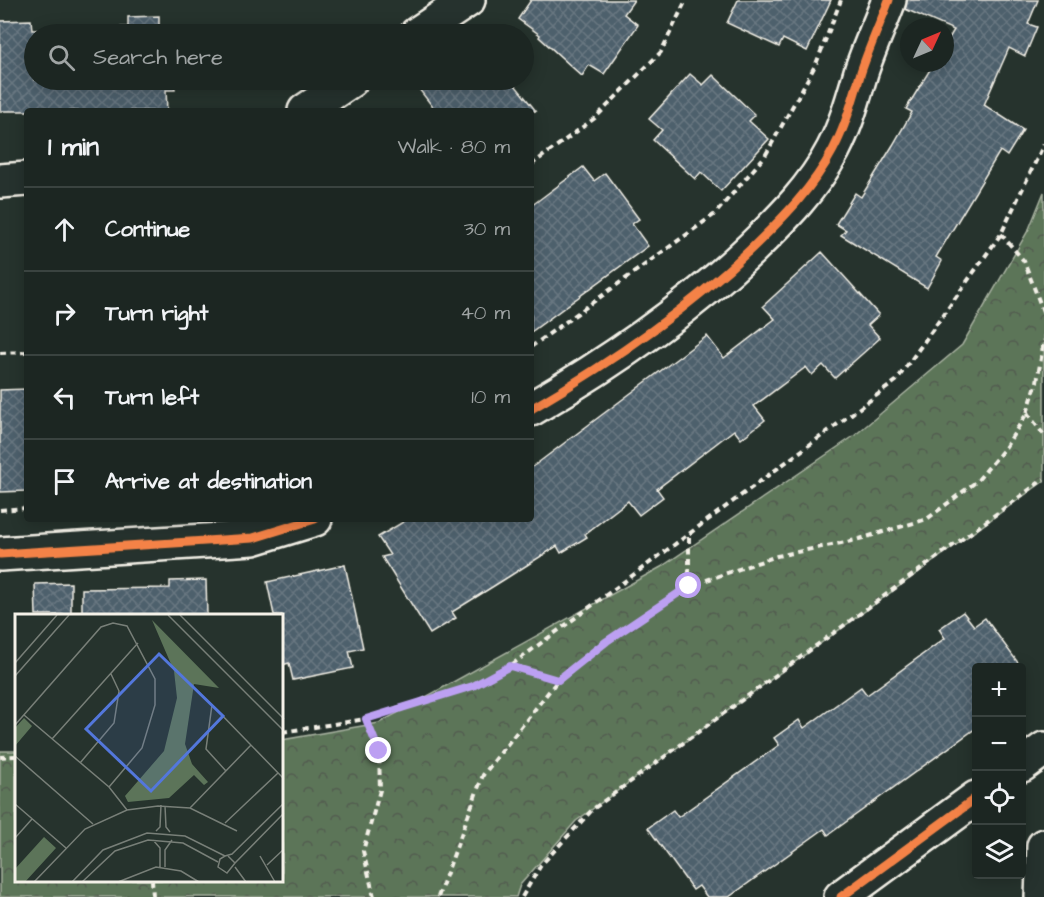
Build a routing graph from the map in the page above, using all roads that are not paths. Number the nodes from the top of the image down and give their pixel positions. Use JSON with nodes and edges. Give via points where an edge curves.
{"nodes":[{"id":1,"x":468,"y":0,"type":"edge"},
{"id":2,"x":889,"y":0,"type":"edge"},
{"id":3,"x":432,"y":24,"type":"edge"},
{"id":4,"x":336,"y":90,"type":"edge"},
{"id":5,"x":309,"y":108,"type":"edge"},
{"id":6,"x":24,"y":179,"type":"edge"},
{"id":7,"x":0,"y":181,"type":"edge"},
{"id":8,"x":534,"y":407,"type":"edge"},
{"id":9,"x":305,"y":522,"type":"edge"},
{"id":10,"x":0,"y":554,"type":"edge"},
{"id":11,"x":1044,"y":749,"type":"edge"},
{"id":12,"x":1026,"y":762,"type":"edge"},
{"id":13,"x":972,"y":801,"type":"edge"},
{"id":14,"x":1044,"y":846,"type":"edge"},
{"id":15,"x":841,"y":897,"type":"edge"},
{"id":16,"x":1042,"y":897,"type":"edge"}],
"edges":[{"from":1,"to":3,"type":"street"},
{"from":2,"to":8,"type":"street","via":[[838,139],[808,189],[721,277],[654,330]]},
{"from":4,"to":5,"type":"street"},
{"from":6,"to":7,"type":"street"},
{"from":9,"to":10,"type":"street","via":[[253,538]]},
{"from":11,"to":12,"type":"street"},
{"from":13,"to":15,"type":"street"},
{"from":14,"to":16,"type":"street"}]}
